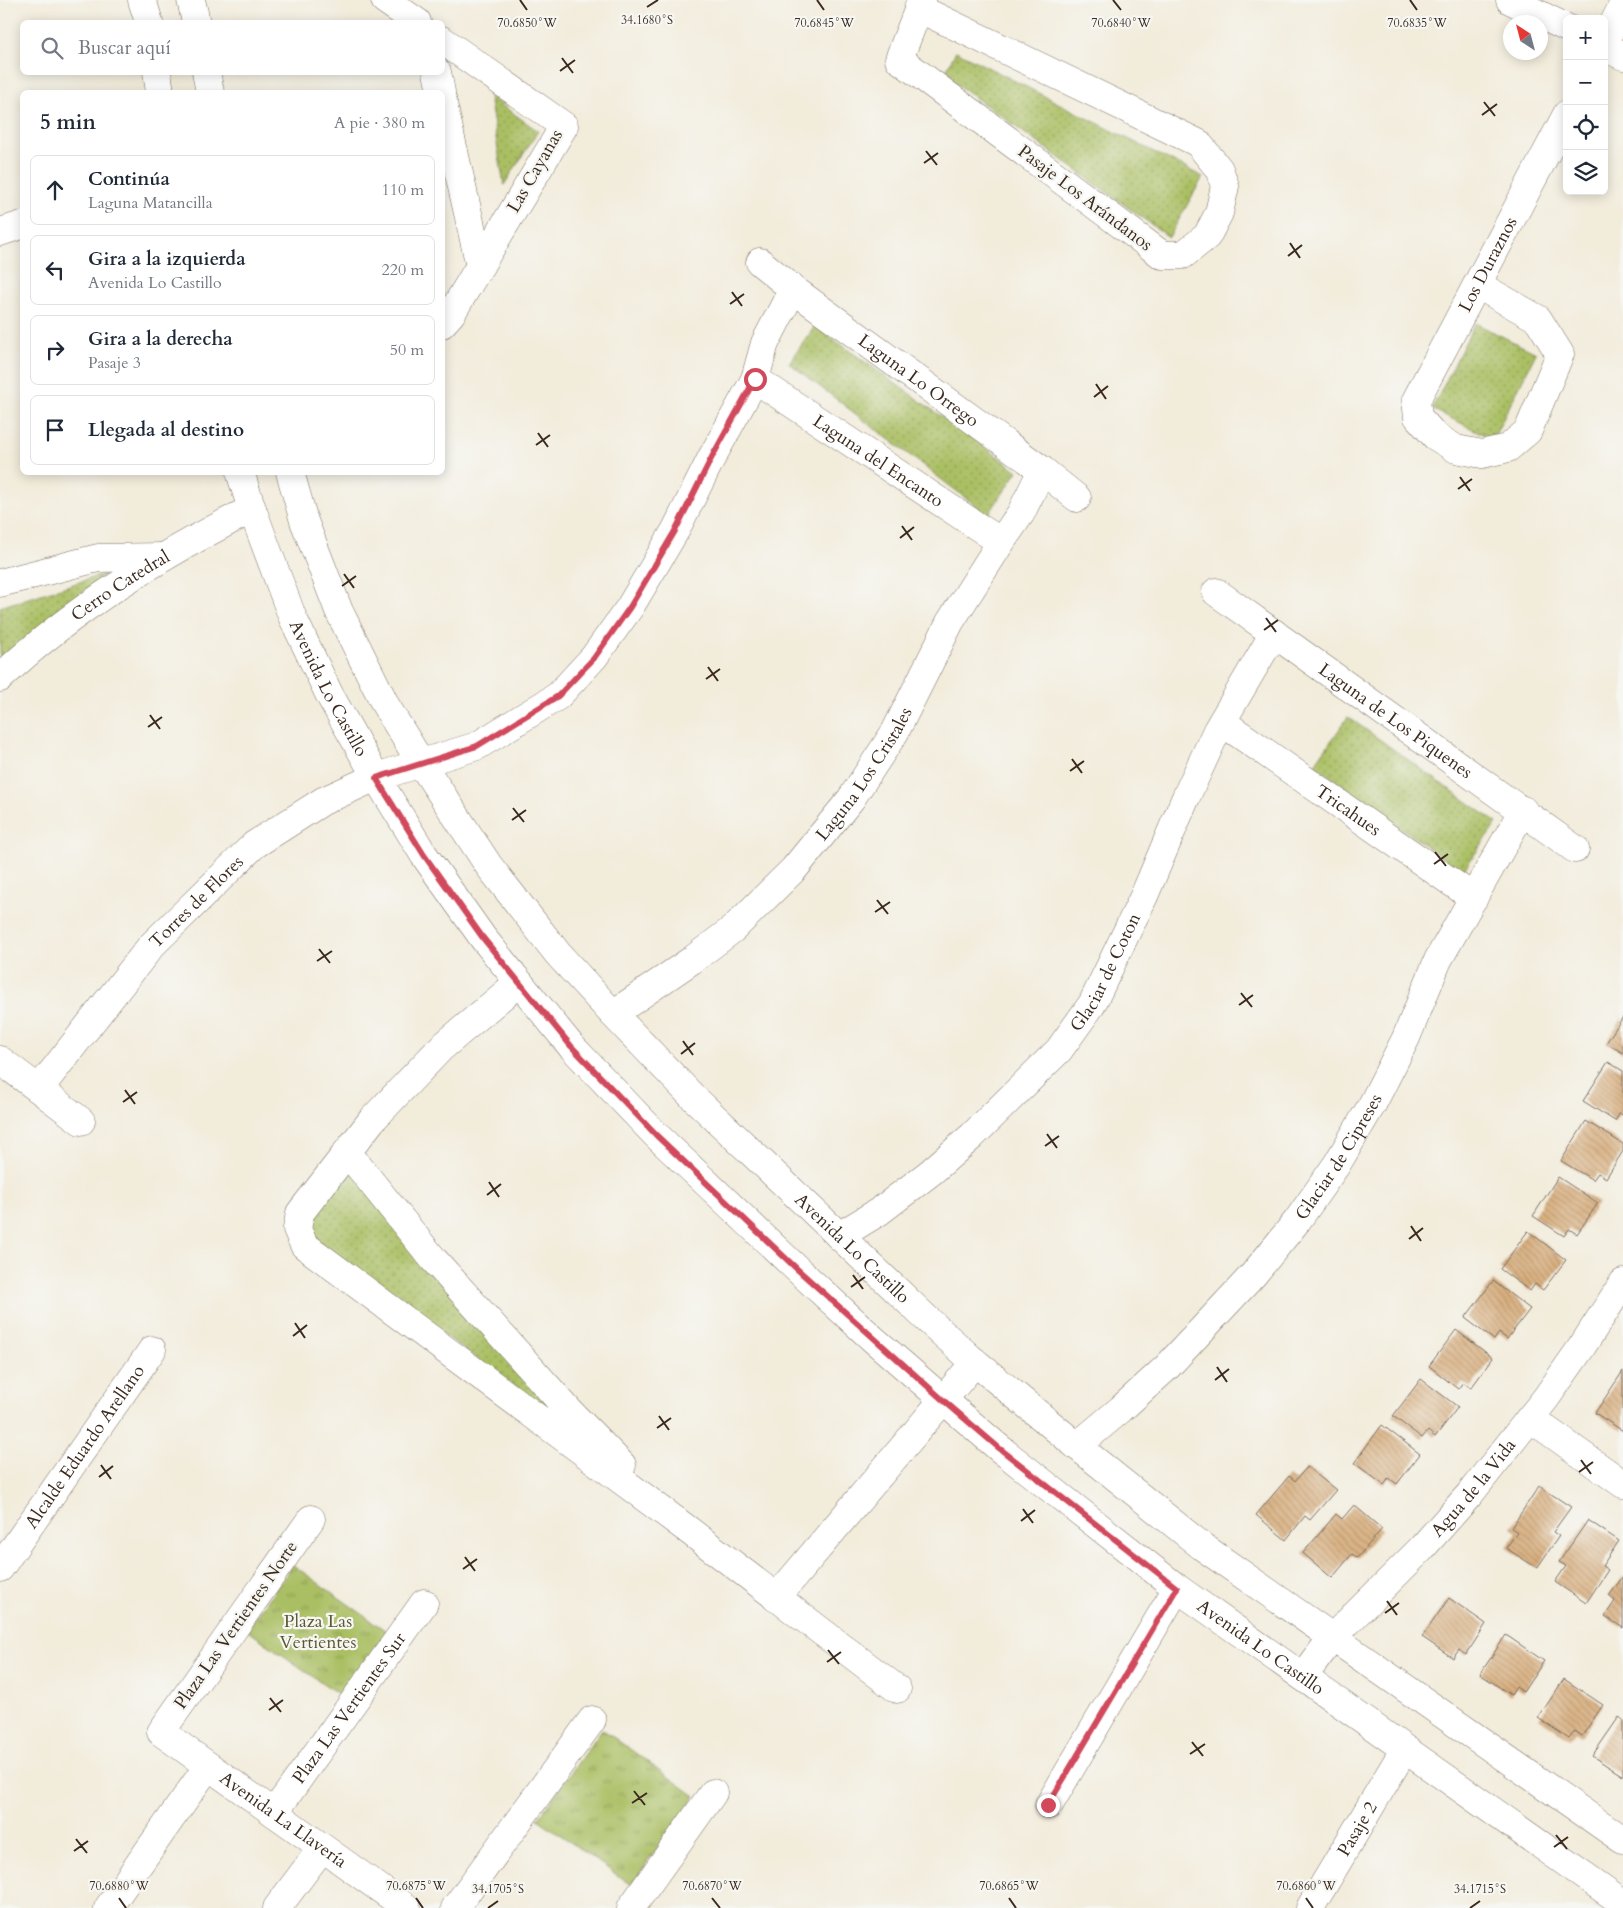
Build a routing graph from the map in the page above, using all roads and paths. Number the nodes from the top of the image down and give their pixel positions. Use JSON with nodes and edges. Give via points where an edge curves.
{"nodes":[{"id":1,"x":142,"y":0,"type":"edge"},
{"id":2,"x":191,"y":0,"type":"edge"},
{"id":3,"x":385,"y":0,"type":"edge"},
{"id":4,"x":1510,"y":0,"type":"edge"},
{"id":5,"x":920,"y":4,"type":"edge"},
{"id":6,"x":1623,"y":5,"type":"edge"},
{"id":7,"x":148,"y":20,"type":"edge"},
{"id":8,"x":196,"y":20,"type":"edge"},
{"id":9,"x":414,"y":20,"type":"edge"},
{"id":10,"x":1563,"y":26,"type":"edge"},
{"id":11,"x":1608,"y":34,"type":"edge"},
{"id":12,"x":445,"y":42,"type":"edge"},
{"id":13,"x":1608,"y":49,"type":"edge"},
{"id":14,"x":1623,"y":56,"type":"edge"},
{"id":15,"x":157,"y":75,"type":"edge"},
{"id":16,"x":207,"y":75,"type":"edge"},
{"id":17,"x":438,"y":75,"type":"edge"},
{"id":18,"x":160,"y":90,"type":"edge"},
{"id":19,"x":210,"y":90,"type":"edge"},
{"id":20,"x":441,"y":90,"type":"edge"},
{"id":21,"x":445,"y":112,"type":"edge"},
{"id":22,"x":1563,"y":122,"type":"edge"},
{"id":23,"x":20,"y":226,"type":"edge"},
{"id":24,"x":0,"y":232,"type":"edge"},
{"id":25,"x":760,"y":262,"type":"dead end"},
{"id":26,"x":480,"y":266,"type":"junction"},
{"id":27,"x":1478,"y":285,"type":"junction"},
{"id":28,"x":793,"y":289,"type":"junction"},
{"id":29,"x":445,"y":319,"type":"edge"},
{"id":30,"x":755,"y":379,"type":"junction"},
{"id":31,"x":1042,"y":470,"type":"junction"},
{"id":32,"x":241,"y":475,"type":"edge"},
{"id":33,"x":291,"y":475,"type":"edge"},
{"id":34,"x":1077,"y":498,"type":"dead end"},
{"id":35,"x":252,"y":509,"type":"junction"},
{"id":36,"x":1001,"y":542,"type":"junction"},
{"id":37,"x":164,"y":556,"type":"junction"},
{"id":38,"x":0,"y":583,"type":"edge"},
{"id":39,"x":1216,"y":592,"type":"dead end"},
{"id":40,"x":1274,"y":633,"type":"junction"},
{"id":41,"x":0,"y":678,"type":"edge"},
{"id":42,"x":1222,"y":722,"type":"junction"},
{"id":43,"x":399,"y":770,"type":"junction"},
{"id":44,"x":1523,"y":810,"type":"junction"},
{"id":45,"x":1575,"y":849,"type":"dead end"},
{"id":46,"x":1474,"y":898,"type":"junction"},
{"id":47,"x":519,"y":982,"type":"junction"},
{"id":48,"x":612,"y":1014,"type":"junction"},
{"id":49,"x":0,"y":1060,"type":"edge"},
{"id":50,"x":39,"y":1089,"type":"junction"},
{"id":51,"x":81,"y":1121,"type":"dead end"},
{"id":52,"x":347,"y":1152,"type":"junction"},
{"id":53,"x":839,"y":1236,"type":"junction"},
{"id":54,"x":1623,"y":1282,"type":"edge"},
{"id":55,"x":152,"y":1350,"type":"dead end"},
{"id":56,"x":975,"y":1362,"type":"junction"},
{"id":57,"x":943,"y":1400,"type":"junction"},
{"id":58,"x":1530,"y":1418,"type":"junction"},
{"id":59,"x":1077,"y":1446,"type":"junction"},
{"id":60,"x":1623,"y":1484,"type":"edge"},
{"id":61,"x":311,"y":1519,"type":"dead end"},
{"id":62,"x":683,"y":1526,"type":"junction"},
{"id":63,"x":0,"y":1568,"type":"edge"},
{"id":64,"x":1177,"y":1588,"type":"junction"},
{"id":65,"x":776,"y":1598,"type":"junction"},
{"id":66,"x":424,"y":1603,"type":"dead end"},
{"id":67,"x":1332,"y":1638,"type":"junction"},
{"id":68,"x":1303,"y":1677,"type":"junction"},
{"id":69,"x":897,"y":1689,"type":"dead end"},
{"id":70,"x":592,"y":1720,"type":"dead end"},
{"id":71,"x":161,"y":1732,"type":"joint"},
{"id":72,"x":1404,"y":1750,"type":"junction"},
{"id":73,"x":208,"y":1766,"type":"junction"},
{"id":74,"x":713,"y":1793,"type":"dead end"},
{"id":75,"x":1048,"y":1805,"type":"dead end"},
{"id":76,"x":274,"y":1813,"type":"junction"},
{"id":77,"x":1623,"y":1840,"type":"edge"},
{"id":78,"x":322,"y":1848,"type":"junction"},
{"id":79,"x":1623,"y":1903,"type":"edge"},
{"id":80,"x":108,"y":1908,"type":"edge"},
{"id":81,"x":278,"y":1908,"type":"edge"},
{"id":82,"x":407,"y":1908,"type":"edge"},
{"id":83,"x":455,"y":1908,"type":"edge"},
{"id":84,"x":631,"y":1908,"type":"edge"},
{"id":85,"x":1310,"y":1908,"type":"edge"}],
"edges":[{"from":1,"to":7,"type":"street"},
{"from":2,"to":8,"type":"street"},
{"from":3,"to":9,"type":"street"},
{"from":4,"to":10,"type":"street"},
{"from":5,"to":5,"type":"street","name":"Pasaje Los Arándanos","via":[[899,59],[1162,255],[1183,255],[1207,236],[1219,213],[1225,186],[1219,170],[1198,143]]},
{"from":6,"to":11,"type":"street"},
{"from":12,"to":26,"type":"street","name":"Las Cayanas","via":[[564,126]]},
{"from":13,"to":14,"type":"street"},
{"from":15,"to":18,"type":"street"},
{"from":16,"to":19,"type":"street"},
{"from":17,"to":20,"type":"street"},
{"from":21,"to":26,"type":"street"},
{"from":22,"to":27,"type":"street","name":"Los Duraznos"},
{"from":23,"to":24,"type":"street"},
{"from":25,"to":28,"type":"street","name":"Laguna Lo Orrego"},
{"from":26,"to":29,"type":"street","name":"Las Cayanas"},
{"from":27,"to":27,"type":"street","name":"Los Duraznos","via":[[1416,400],[1418,417],[1435,436],[1456,449],[1482,454],[1508,448],[1528,431],[1560,354],[1538,319]]},
{"from":28,"to":30,"type":"street","name":"Torres de Flores","via":[[765,343]]},
{"from":28,"to":31,"type":"street","name":"Laguna Lo Orrego"},
{"from":30,"to":36,"type":"street","name":"Laguna del Encanto"},
{"from":30,"to":43,"type":"street","name":"Torres de Flores","via":[[675,531],[630,607],[594,658],[558,696],[477,746]]},
{"from":31,"to":34,"type":"street","name":"Laguna Lo Orrego"},
{"from":31,"to":36,"type":"street","name":"Laguna Los Cristales","via":[[1021,512]]},
{"from":32,"to":35,"type":"street","name":"Avenida Lo Castillo"},
{"from":33,"to":43,"type":"street","name":"Avenida Lo Castillo","via":[[304,521],[339,611],[386,706]]},
{"from":35,"to":37,"type":"street","name":"Cerro Catedral"},
{"from":35,"to":43,"type":"street","name":"Avenida Lo Castillo","via":[[292,616],[329,694]]},
{"from":36,"to":48,"type":"street","name":"Laguna Los Cristales","via":[[950,622],[895,732],[851,799],[794,869],[733,929]]},
{"from":37,"to":38,"type":"street","via":[[98,558]]},
{"from":37,"to":41,"type":"street","name":"Cerro Catedral","via":[[77,614]]},
{"from":39,"to":40,"type":"street","name":"Laguna de Los Piquenes"},
{"from":40,"to":42,"type":"street","name":"Glaciar de Coton"},
{"from":40,"to":44,"type":"street","name":"Laguna de Los Piquenes"},
{"from":42,"to":46,"type":"street","name":"Tricahues"},
{"from":42,"to":53,"type":"street","name":"Glaciar de Coton","via":[[1119,950],[1092,1004],[1059,1050],[931,1172],[880,1212]]},
{"from":43,"to":47,"type":"street","name":"Avenida Lo Castillo","via":[[424,855]]},
{"from":43,"to":48,"type":"street","name":"Avenida Lo Castillo","via":[[489,866],[558,954]]},
{"from":43,"to":50,"type":"street","name":"Torres de Flores","via":[[324,801],[254,845],[151,946]]},
{"from":44,"to":45,"type":"street","name":"Laguna de Los Piquenes"},
{"from":44,"to":46,"type":"street","name":"Glaciar de Cipreses"},
{"from":46,"to":59,"type":"street","name":"Glaciar de Cipreses","via":[[1438,960],[1406,1038],[1373,1103],[1338,1164],[1297,1222],[1253,1275],[1167,1367]]},
{"from":47,"to":52,"type":"street","via":[[441,1048],[372,1120]]},
{"from":47,"to":57,"type":"street","name":"Avenida Lo Castillo","via":[[571,1046],[656,1135],[804,1276]]},
{"from":48,"to":53,"type":"street","name":"Avenida Lo Castillo","via":[[692,1096]]},
{"from":49,"to":50,"type":"street"},
{"from":50,"to":51,"type":"street"},
{"from":52,"to":62,"type":"street","via":[[434,1260],[558,1398]]},
{"from":52,"to":62,"type":"street","via":[[300,1213],[297,1229],[304,1245]]},
{"from":53,"to":56,"type":"street","name":"Avenida Lo Castillo"},
{"from":54,"to":58,"type":"street","name":"Agua de la Vida","via":[[1581,1348]]},
{"from":55,"to":63,"type":"street","name":"Alcalde Eduardo Arellano"},
{"from":56,"to":57,"type":"street"},
{"from":56,"to":59,"type":"street","name":"Avenida Lo Castillo"},
{"from":57,"to":64,"type":"street","name":"Avenida Lo Castillo"},
{"from":57,"to":65,"type":"street"},
{"from":58,"to":60,"type":"street"},
{"from":58,"to":67,"type":"street","name":"Agua de la Vida","via":[[1421,1549]]},
{"from":59,"to":67,"type":"street","name":"Avenida Lo Castillo","via":[[1203,1547]]},
{"from":61,"to":71,"type":"street","name":"Plaza Las Vertientes Norte"},
{"from":62,"to":65,"type":"street"},
{"from":64,"to":68,"type":"street","name":"Avenida Lo Castillo"},
{"from":64,"to":75,"type":"street"},
{"from":65,"to":69,"type":"street"},
{"from":66,"to":76,"type":"street","name":"Plaza Las Vertientes Sur"},
{"from":67,"to":68,"type":"street","name":"Agua de la Vida"},
{"from":67,"to":77,"type":"street","name":"Avenida Lo Castillo"},
{"from":68,"to":72,"type":"street","name":"Avenida Lo Castillo"},
{"from":70,"to":83,"type":"street"},
{"from":71,"to":73,"type":"street","name":"Avenida La Llavería"},
{"from":72,"to":79,"type":"street","name":"Avenida Lo Castillo"},
{"from":72,"to":85,"type":"street","name":"Pasaje 2"},
{"from":73,"to":76,"type":"street","name":"Avenida La Llavería"},
{"from":73,"to":80,"type":"street"},
{"from":74,"to":84,"type":"street"},
{"from":76,"to":78,"type":"street","name":"Avenida La Llavería"},
{"from":78,"to":81,"type":"street"},
{"from":78,"to":82,"type":"street","name":"Avenida La Llavería"}]}
